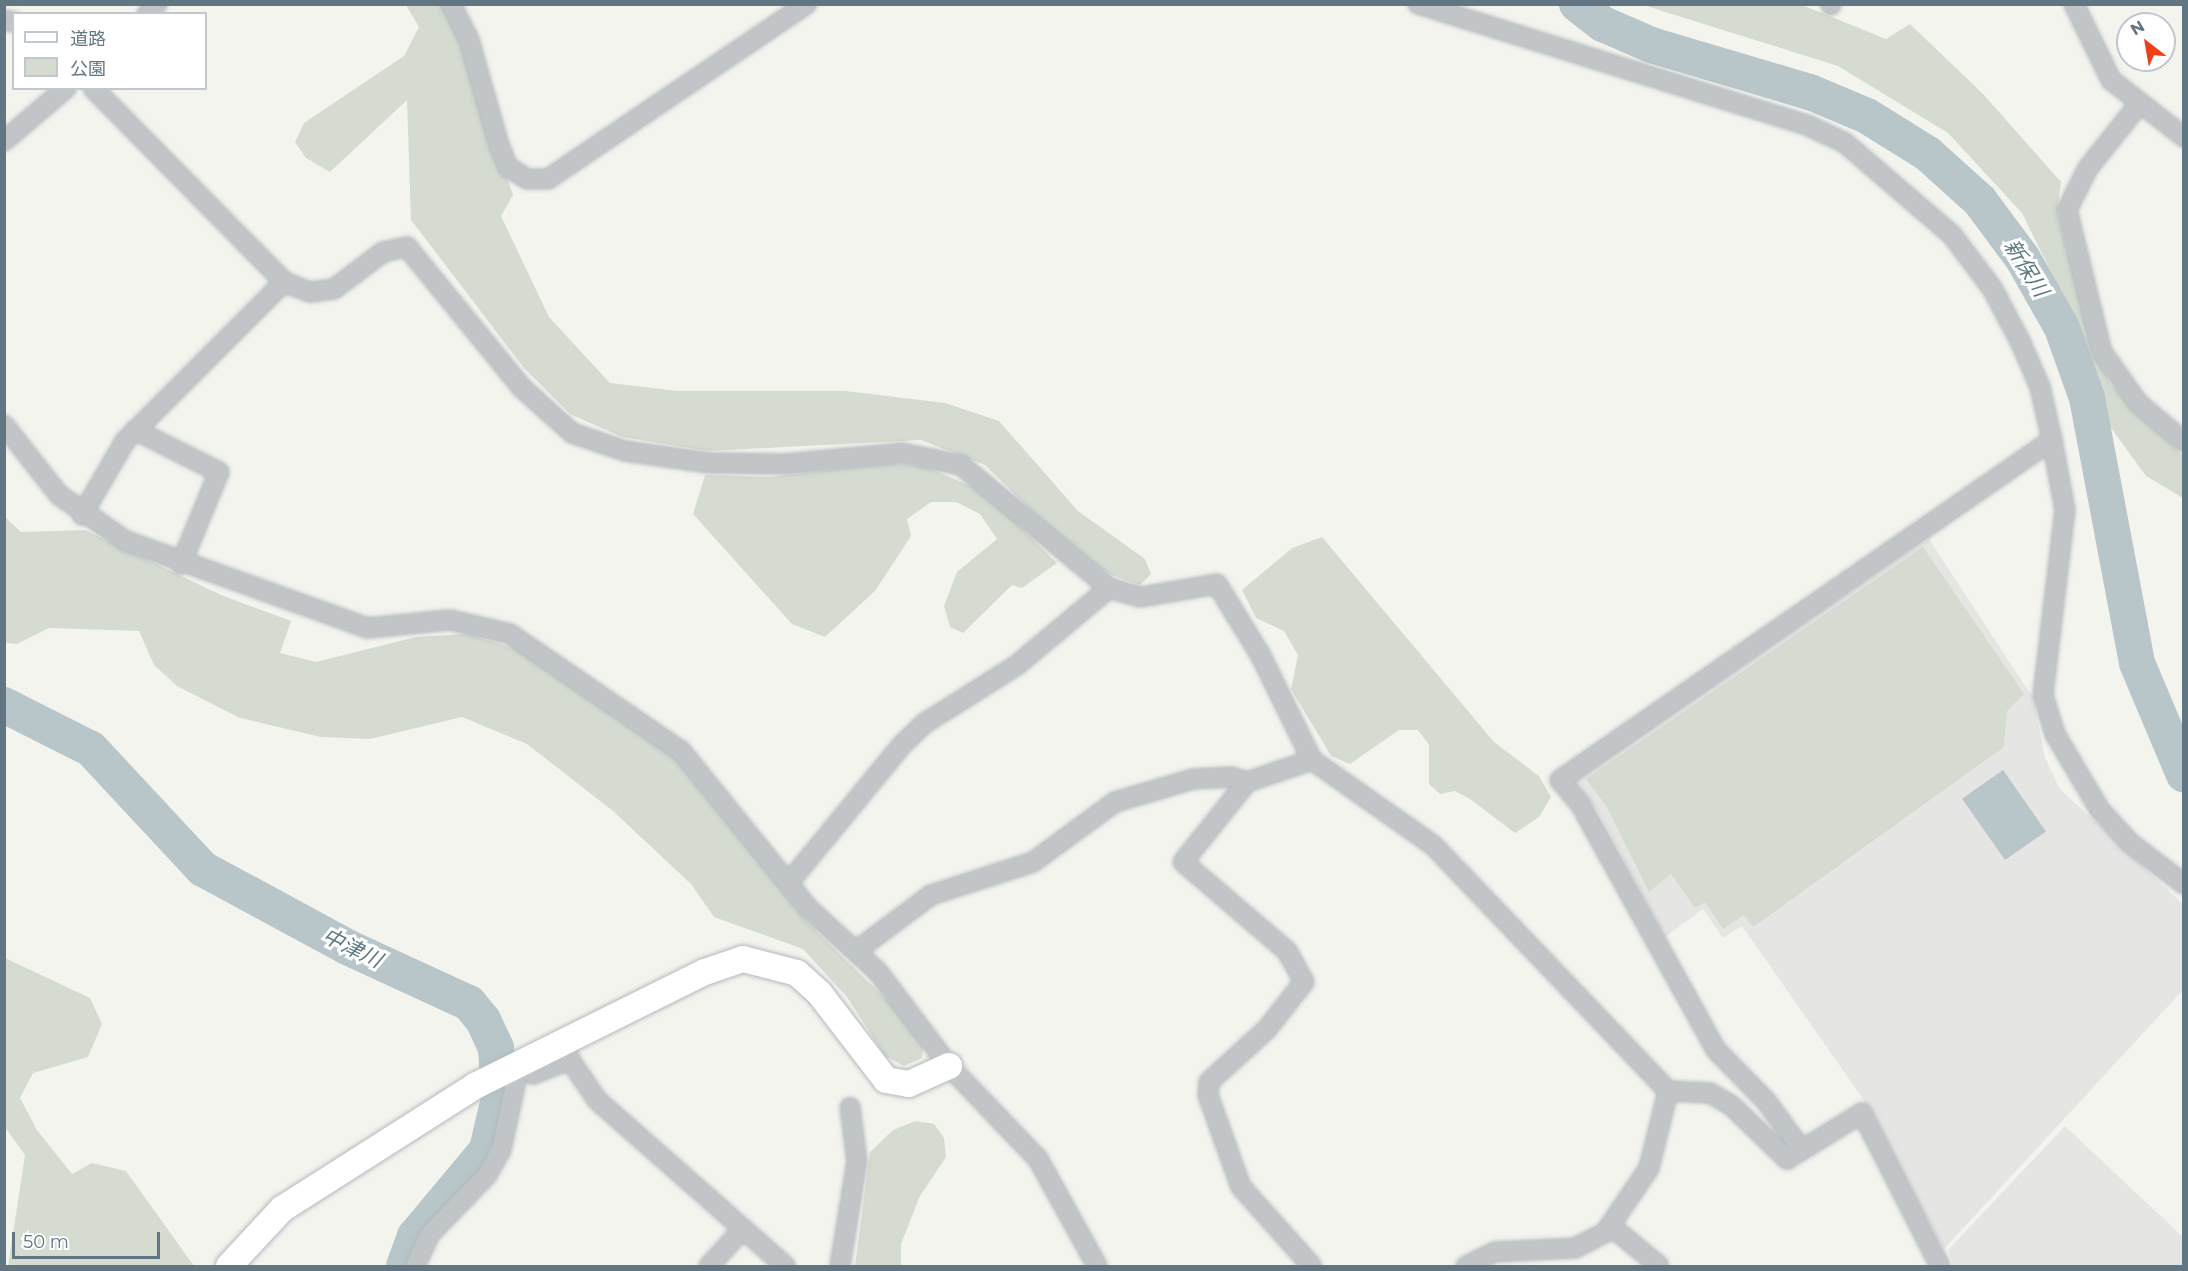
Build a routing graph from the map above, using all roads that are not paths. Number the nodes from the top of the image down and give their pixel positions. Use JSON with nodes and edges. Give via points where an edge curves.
{"nodes":[{"id":1,"x":451,"y":4,"type":"edge"},
{"id":2,"x":806,"y":4,"type":"edge"},
{"id":3,"x":1418,"y":4,"type":"edge"},
{"id":4,"x":2074,"y":4,"type":"edge"},
{"id":5,"x":64,"y":90,"type":"edge"},
{"id":6,"x":95,"y":90,"type":"edge"},
{"id":7,"x":2140,"y":104,"type":"junction"},
{"id":8,"x":2184,"y":137,"type":"edge"},
{"id":9,"x":4,"y":141,"type":"edge"},
{"id":10,"x":284,"y":282,"type":"junction"},
{"id":11,"x":4,"y":425,"type":"edge"},
{"id":12,"x":135,"y":430,"type":"junction"},
{"id":13,"x":2052,"y":440,"type":"junction"},
{"id":14,"x":2184,"y":442,"type":"edge"},
{"id":15,"x":82,"y":515,"type":"junction"},
{"id":16,"x":181,"y":564,"type":"junction"},
{"id":17,"x":1109,"y":588,"type":"junction"},
{"id":18,"x":1312,"y":760,"type":"junction"},
{"id":19,"x":1247,"y":782,"type":"junction"},
{"id":20,"x":791,"y":880,"type":"junction"},
{"id":21,"x":2184,"y":884,"type":"edge"},
{"id":22,"x":856,"y":951,"type":"junction"},
{"id":23,"x":515,"y":1065,"type":"junction"},
{"id":24,"x":949,"y":1066,"type":"junction"},
{"id":25,"x":1668,"y":1091,"type":"junction"},
{"id":26,"x":850,"y":1107,"type":"dead end"},
{"id":27,"x":1802,"y":1150,"type":"junction"},
{"id":28,"x":1611,"y":1226,"type":"junction"},
{"id":29,"x":742,"y":1230,"type":"junction"},
{"id":30,"x":229,"y":1266,"type":"edge"},
{"id":31,"x":415,"y":1266,"type":"edge"},
{"id":32,"x":709,"y":1266,"type":"edge"},
{"id":33,"x":785,"y":1266,"type":"edge"},
{"id":34,"x":840,"y":1266,"type":"edge"},
{"id":35,"x":1097,"y":1266,"type":"edge"},
{"id":36,"x":1312,"y":1266,"type":"edge"},
{"id":37,"x":1466,"y":1266,"type":"edge"},
{"id":38,"x":1659,"y":1266,"type":"edge"},
{"id":39,"x":1940,"y":1266,"type":"edge"}],
"edges":[{"from":1,"to":2,"type":"street","via":[[469,40],[508,167],[526,179],[548,179]]},
{"from":3,"to":13,"type":"street","via":[[1781,115],[1845,143],[1952,235],[1992,288],[2040,387]]},
{"from":4,"to":7,"type":"street","via":[[2111,80]]},
{"from":5,"to":9,"type":"street"},
{"from":6,"to":10,"type":"street"},
{"from":7,"to":8,"type":"street"},
{"from":7,"to":14,"type":"street","via":[[2088,168],[2067,210],[2102,352],[2138,403]]},
{"from":10,"to":12,"type":"street"},
{"from":10,"to":17,"type":"street","via":[[310,292],[334,289],[382,252],[407,247],[521,387],[572,433],[625,451],[710,463],[786,464],[902,453],[961,465]]},
{"from":11,"to":15,"type":"street","via":[[37,471]]},
{"from":12,"to":15,"type":"street"},
{"from":12,"to":16,"type":"street","via":[[219,472]]},
{"from":13,"to":21,"type":"street","via":[[2065,510],[2043,695],[2069,766],[2100,810],[2130,843]]},
{"from":13,"to":27,"type":"street","via":[[1560,780],[1580,804],[1716,1050],[1766,1101]]},
{"from":15,"to":16,"type":"street"},
{"from":16,"to":20,"type":"street","via":[[367,628],[450,620],[510,634],[535,647],[694,762],[776,871]]},
{"from":17,"to":18,"type":"street","via":[[1141,597],[1217,584],[1261,656]]},
{"from":17,"to":20,"type":"street","via":[[1017,665],[910,738]]},
{"from":18,"to":19,"type":"street"},
{"from":18,"to":25,"type":"street","via":[[1432,845]]},
{"from":19,"to":22,"type":"street","via":[[1232,777],[1193,779],[1115,801],[1033,862],[931,895]]},
{"from":19,"to":36,"type":"street","via":[[1183,862],[1287,951],[1304,982],[1267,1029],[1209,1082],[1208,1095],[1241,1187]]},
{"from":20,"to":22,"type":"street","via":[[809,909]]},
{"from":22,"to":24,"type":"street","via":[[878,972]]},
{"from":23,"to":24,"type":"street","via":[[743,959],[797,973],[820,994],[886,1080],[909,1084]]},
{"from":23,"to":29,"type":"street","via":[[533,1074],[570,1060],[597,1100]]},
{"from":23,"to":30,"type":"street","via":[[475,1086],[282,1209]]},
{"from":23,"to":31,"type":"street","via":[[501,1150],[487,1175],[430,1234]]},
{"from":24,"to":35,"type":"street","via":[[1038,1159]]},
{"from":25,"to":27,"type":"street","via":[[1710,1093],[1731,1104],[1787,1159]]},
{"from":25,"to":28,"type":"street","via":[[1649,1168]]},
{"from":26,"to":34,"type":"street","via":[[857,1161]]},
{"from":27,"to":39,"type":"street","via":[[1862,1113]]},
{"from":28,"to":37,"type":"street","via":[[1575,1248],[1496,1252]]},
{"from":28,"to":38,"type":"street"},
{"from":29,"to":32,"type":"street"},
{"from":29,"to":33,"type":"street"}]}
